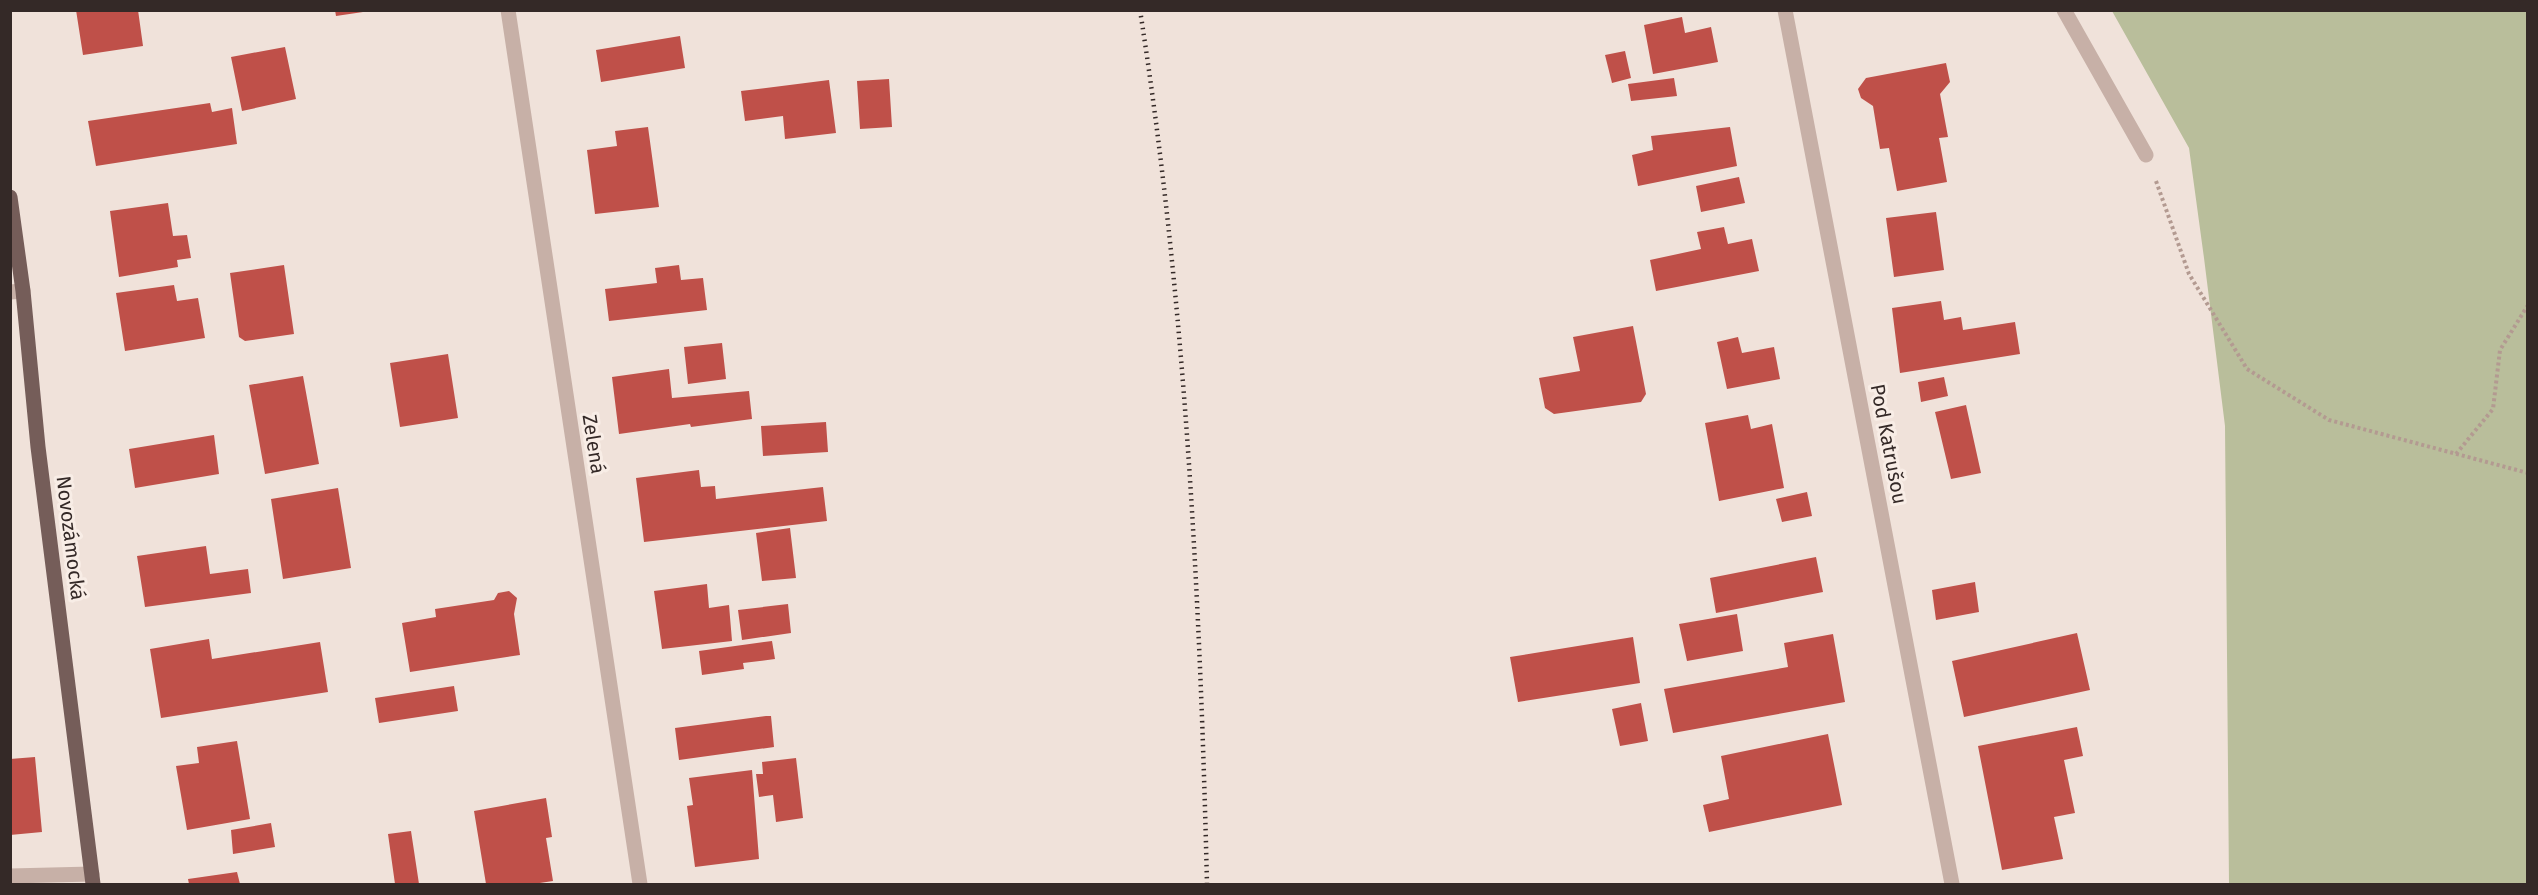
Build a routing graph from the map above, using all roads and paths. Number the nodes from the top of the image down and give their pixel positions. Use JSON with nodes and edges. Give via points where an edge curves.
{"nodes":[{"id":1,"x":508,"y":10,"type":"edge"},
{"id":2,"x":1785,"y":10,"type":"edge"},
{"id":3,"x":2064,"y":10,"type":"edge"},
{"id":4,"x":2146,"y":155,"type":"joint"},
{"id":5,"x":10,"y":197,"type":"edge"},
{"id":6,"x":17,"y":291,"type":"edge"},
{"id":7,"x":2528,"y":304,"type":"edge"},
{"id":8,"x":2456,"y":454,"type":"junction"},
{"id":9,"x":2528,"y":473,"type":"edge"},
{"id":10,"x":10,"y":876,"type":"edge"},
{"id":11,"x":93,"y":879,"type":"edge"},
{"id":12,"x":640,"y":885,"type":"edge"},
{"id":13,"x":1952,"y":885,"type":"edge"}],
"edges":[{"from":1,"to":12,"type":"street","name":"Zelená"},
{"from":2,"to":13,"type":"street","name":"Pod Katrušou"},
{"from":3,"to":4,"type":"street"},
{"from":4,"to":8,"type":"path","via":[[2189,274],[2247,369],[2329,420]]},
{"from":5,"to":6,"type":"main road","name":"Novozámocká"},
{"from":6,"to":11,"type":"main road","name":"Novozámocká"},
{"from":7,"to":8,"type":"path","via":[[2500,350],[2493,409]]},
{"from":8,"to":9,"type":"path"},
{"from":10,"to":11,"type":"street"}]}
